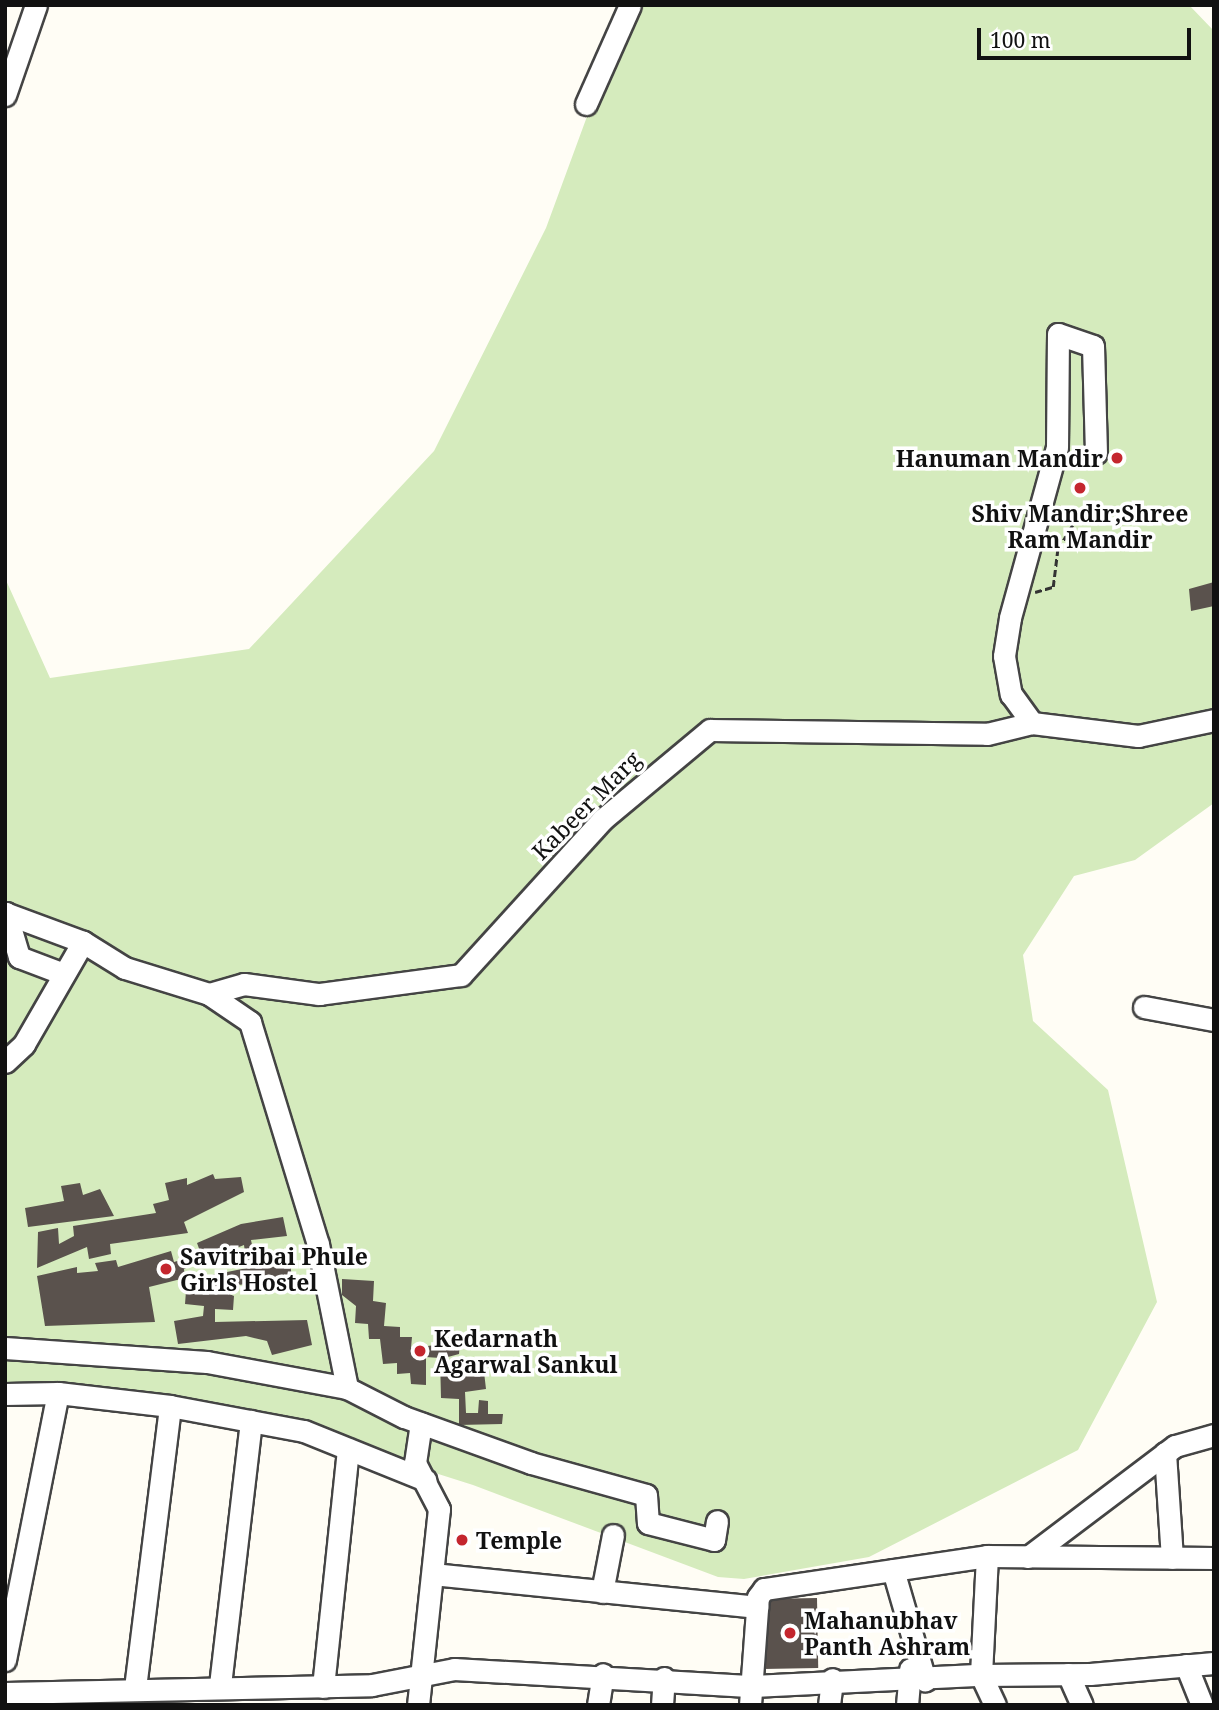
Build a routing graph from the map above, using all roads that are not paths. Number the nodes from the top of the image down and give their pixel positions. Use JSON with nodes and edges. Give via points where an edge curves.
{"nodes":[{"id":1,"x":36,"y":5,"type":"edge"},
{"id":2,"x":629,"y":5,"type":"edge"},
{"id":3,"x":5,"y":95,"type":"edge"},
{"id":4,"x":586,"y":104,"type":"dead end"},
{"id":5,"x":1096,"y":453,"type":"dead end"},
{"id":6,"x":1214,"y":720,"type":"edge"},
{"id":7,"x":1031,"y":723,"type":"junction"},
{"id":8,"x":6,"y":913,"type":"edge"},
{"id":9,"x":83,"y":942,"type":"junction"},
{"id":10,"x":64,"y":974,"type":"junction"},
{"id":11,"x":209,"y":994,"type":"junction"},
{"id":12,"x":1144,"y":1007,"type":"dead end"},
{"id":13,"x":1214,"y":1020,"type":"edge"},
{"id":14,"x":5,"y":1062,"type":"edge"},
{"id":15,"x":5,"y":1348,"type":"edge"},
{"id":16,"x":347,"y":1388,"type":"junction"},
{"id":17,"x":58,"y":1393,"type":"junction"},
{"id":18,"x":5,"y":1394,"type":"edge"},
{"id":19,"x":170,"y":1406,"type":"junction"},
{"id":20,"x":251,"y":1421,"type":"junction"},
{"id":21,"x":421,"y":1423,"type":"junction"},
{"id":22,"x":1214,"y":1435,"type":"edge"},
{"id":23,"x":348,"y":1449,"type":"junction"},
{"id":24,"x":1165,"y":1453,"type":"junction"},
{"id":25,"x":425,"y":1480,"type":"junction"},
{"id":26,"x":717,"y":1521,"type":"dead end"},
{"id":27,"x":613,"y":1535,"type":"dead end"},
{"id":28,"x":987,"y":1556,"type":"junction"},
{"id":29,"x":1028,"y":1557,"type":"junction"},
{"id":30,"x":1172,"y":1558,"type":"junction"},
{"id":31,"x":1214,"y":1559,"type":"edge"},
{"id":32,"x":893,"y":1570,"type":"junction"},
{"id":33,"x":433,"y":1574,"type":"junction"},
{"id":34,"x":602,"y":1592,"type":"junction"},
{"id":35,"x":757,"y":1607,"type":"junction"},
{"id":36,"x":5,"y":1660,"type":"edge"},
{"id":37,"x":1214,"y":1663,"type":"edge"},
{"id":38,"x":1186,"y":1665,"type":"junction"},
{"id":39,"x":423,"y":1673,"type":"junction"},
{"id":40,"x":603,"y":1674,"type":"junction"},
{"id":41,"x":1068,"y":1674,"type":"junction"},
{"id":42,"x":981,"y":1675,"type":"junction"},
{"id":43,"x":664,"y":1678,"type":"junction"},
{"id":44,"x":832,"y":1679,"type":"junction"},
{"id":45,"x":916,"y":1681,"type":"junction"},
{"id":46,"x":220,"y":1685,"type":"junction"},
{"id":47,"x":323,"y":1687,"type":"junction"},
{"id":48,"x":135,"y":1688,"type":"junction"},
{"id":49,"x":5,"y":1693,"type":"edge"},
{"id":50,"x":752,"y":1695,"type":"edge"},
{"id":51,"x":418,"y":1705,"type":"edge"},
{"id":52,"x":598,"y":1705,"type":"edge"},
{"id":53,"x":662,"y":1705,"type":"edge"},
{"id":54,"x":829,"y":1705,"type":"edge"},
{"id":55,"x":907,"y":1705,"type":"edge"},
{"id":56,"x":995,"y":1705,"type":"edge"},
{"id":57,"x":1082,"y":1705,"type":"edge"},
{"id":58,"x":1202,"y":1705,"type":"edge"}],
"edges":[{"from":1,"to":3,"type":"street"},
{"from":2,"to":4,"type":"street"},
{"from":5,"to":7,"type":"street","via":[[1098,370],[1093,346],[1058,334],[1057,447],[1015,596],[1004,656],[1011,694]]},
{"from":6,"to":7,"type":"street","via":[[1138,736]]},
{"from":7,"to":11,"type":"street","name":"Kabeer Marg","via":[[986,734],[710,730],[603,819],[461,975],[319,994],[244,984]]},
{"from":8,"to":9,"type":"street"},
{"from":8,"to":10,"type":"street","via":[[19,957]]},
{"from":9,"to":10,"type":"street"},
{"from":9,"to":11,"type":"street","via":[[125,968]]},
{"from":10,"to":14,"type":"street","via":[[23,1044]]},
{"from":11,"to":16,"type":"street","via":[[250,1022],[268,1069],[318,1244]]},
{"from":12,"to":13,"type":"street"},
{"from":15,"to":16,"type":"street","via":[[207,1362]]},
{"from":16,"to":21,"type":"street"},
{"from":17,"to":18,"type":"street"},
{"from":17,"to":19,"type":"street"},
{"from":17,"to":36,"type":"street"},
{"from":19,"to":20,"type":"street"},
{"from":19,"to":48,"type":"street"},
{"from":20,"to":23,"type":"street","via":[[304,1431]]},
{"from":20,"to":46,"type":"street"},
{"from":21,"to":25,"type":"street","via":[[415,1463]]},
{"from":21,"to":26,"type":"street","via":[[646,1495],[648,1523],[683,1535],[715,1540]]},
{"from":22,"to":24,"type":"street"},
{"from":23,"to":25,"type":"street"},
{"from":23,"to":47,"type":"street"},
{"from":24,"to":29,"type":"street"},
{"from":24,"to":30,"type":"street"},
{"from":25,"to":33,"type":"street","via":[[439,1509]]},
{"from":27,"to":34,"type":"street"},
{"from":28,"to":29,"type":"street"},
{"from":28,"to":32,"type":"street"},
{"from":28,"to":42,"type":"street"},
{"from":29,"to":30,"type":"street"},
{"from":30,"to":31,"type":"street"},
{"from":32,"to":35,"type":"street","via":[[764,1590]]},
{"from":32,"to":45,"type":"street","via":[[915,1644]]},
{"from":33,"to":34,"type":"street"},
{"from":33,"to":39,"type":"street"},
{"from":34,"to":35,"type":"street"},
{"from":35,"to":50,"type":"street"},
{"from":37,"to":38,"type":"street"},
{"from":38,"to":41,"type":"street"},
{"from":38,"to":58,"type":"street"},
{"from":39,"to":40,"type":"street"},
{"from":39,"to":47,"type":"street"},
{"from":39,"to":51,"type":"street"},
{"from":40,"to":43,"type":"street"},
{"from":40,"to":52,"type":"street"},
{"from":41,"to":42,"type":"street"},
{"from":41,"to":57,"type":"street"},
{"from":42,"to":45,"type":"street"},
{"from":42,"to":56,"type":"street"},
{"from":43,"to":50,"type":"street"},
{"from":43,"to":53,"type":"street"},
{"from":44,"to":45,"type":"street"},
{"from":44,"to":50,"type":"street"},
{"from":44,"to":54,"type":"street"},
{"from":45,"to":55,"type":"street"},
{"from":46,"to":47,"type":"street"},
{"from":46,"to":48,"type":"street"},
{"from":48,"to":49,"type":"street"}]}
